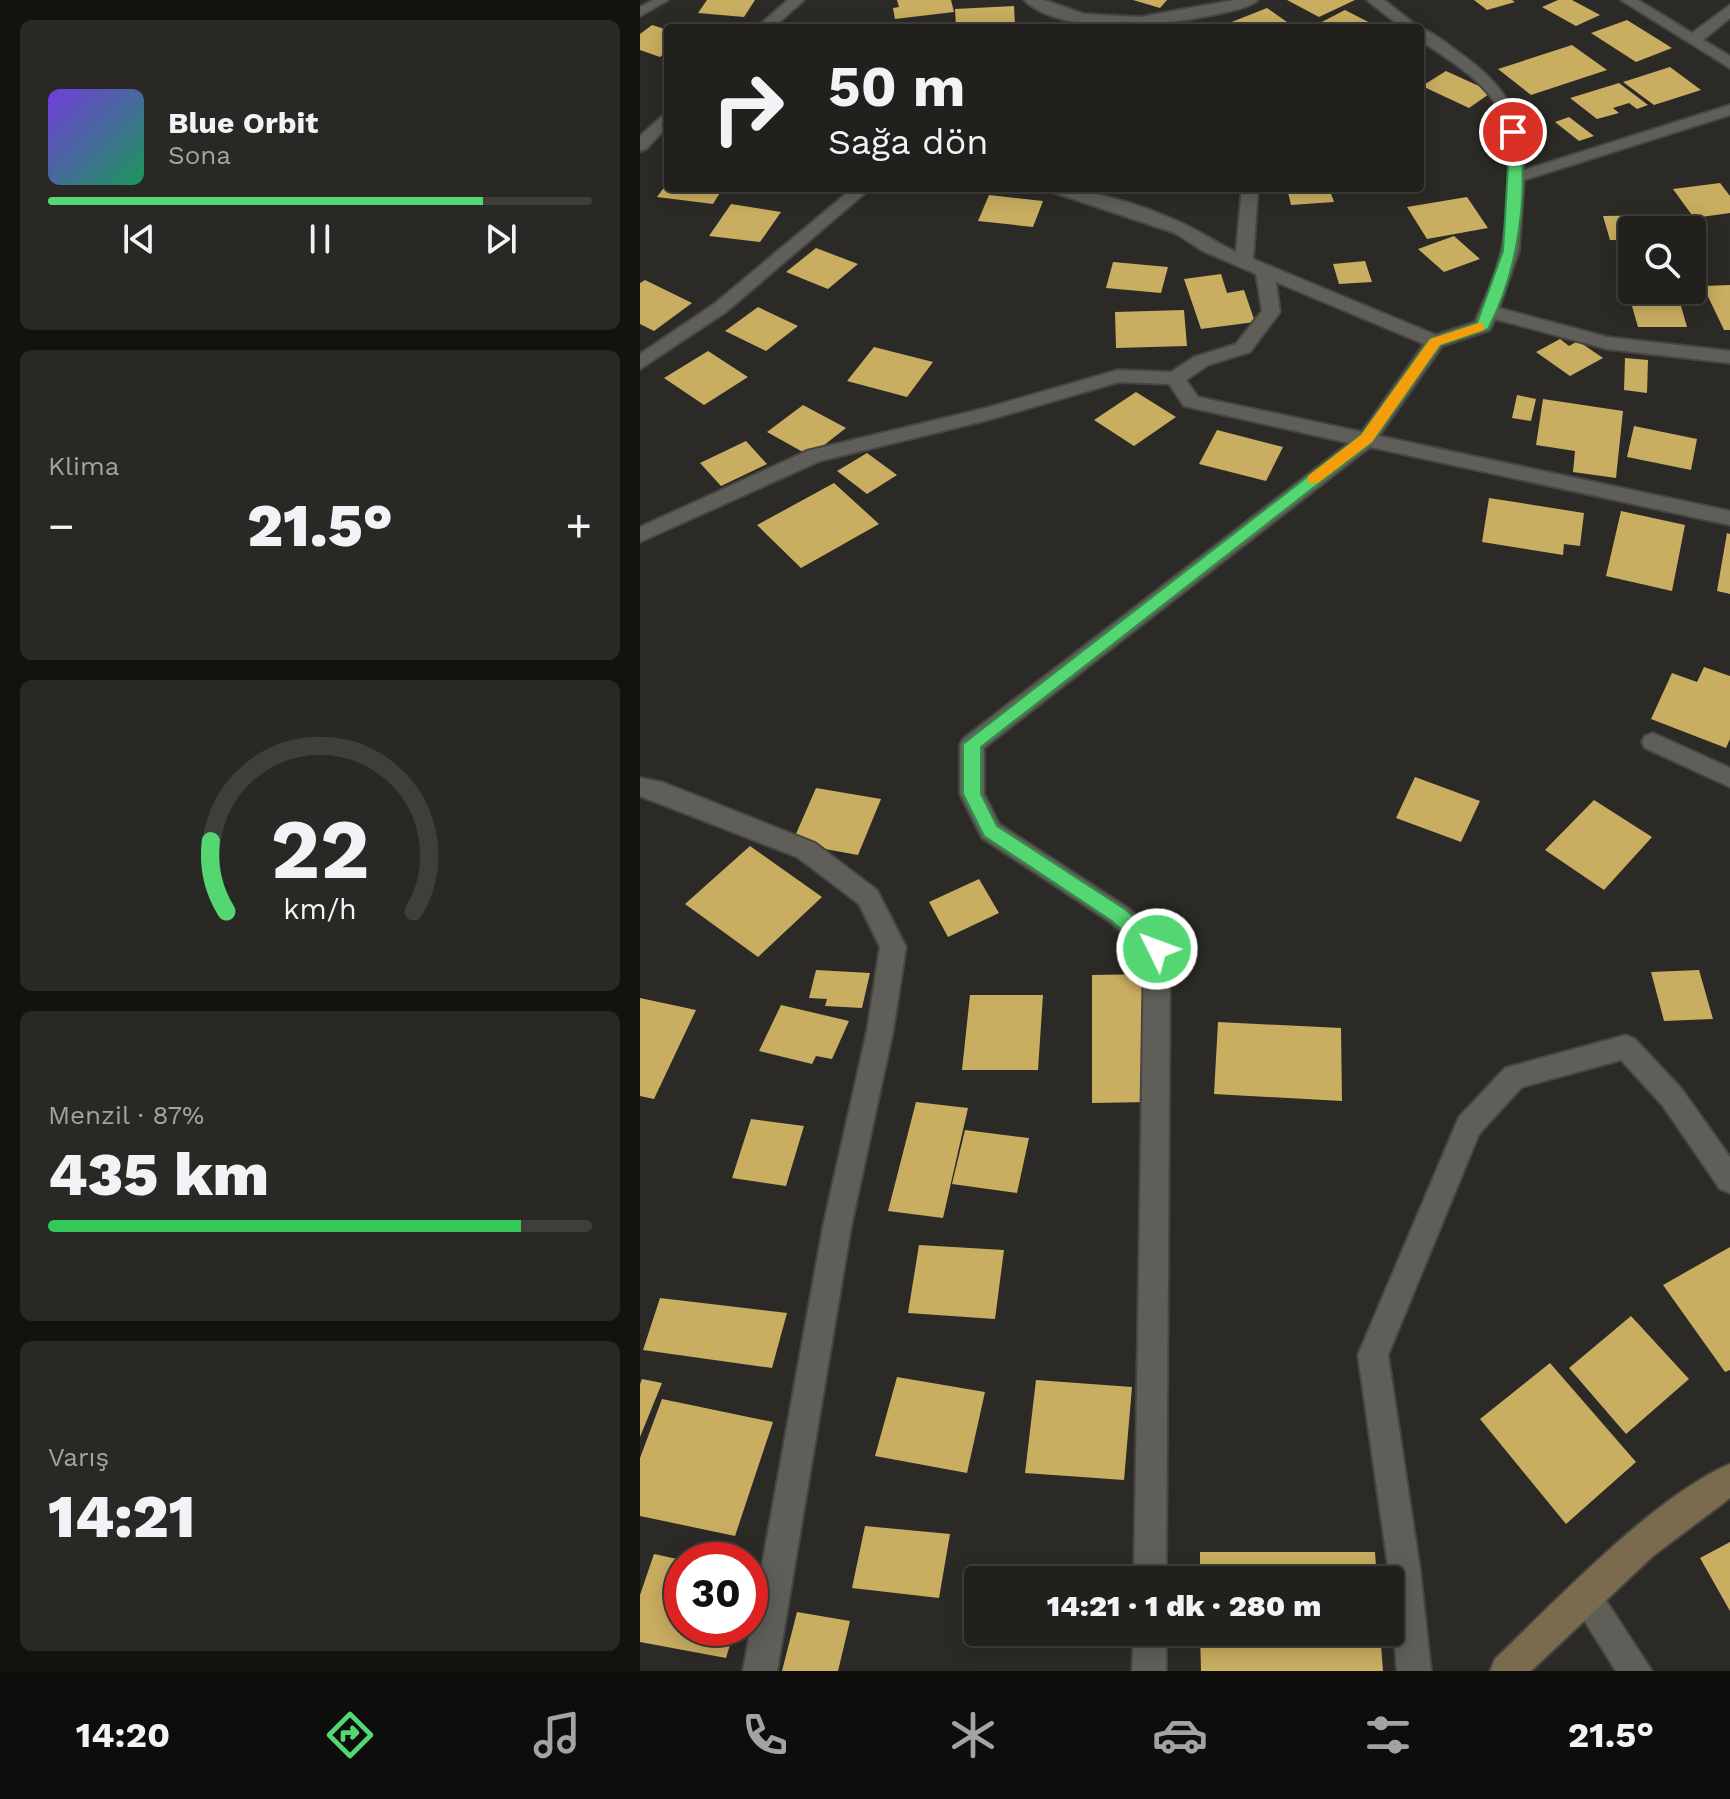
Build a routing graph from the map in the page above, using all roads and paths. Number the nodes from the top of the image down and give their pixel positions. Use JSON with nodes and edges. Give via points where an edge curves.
{"nodes":[{"id":1,"x":662,"y":0,"type":"edge"},
{"id":2,"x":797,"y":0,"type":"edge"},
{"id":3,"x":1031,"y":0,"type":"edge"},
{"id":4,"x":1191,"y":0,"type":"edge"},
{"id":5,"x":1251,"y":0,"type":"edge"},
{"id":6,"x":1374,"y":0,"type":"edge"},
{"id":7,"x":1628,"y":0,"type":"edge"},
{"id":8,"x":1730,"y":10,"type":"edge"},
{"id":9,"x":640,"y":12,"type":"edge"},
{"id":10,"x":1061,"y":21,"type":"edge"},
{"id":11,"x":1183,"y":22,"type":"edge"},
{"id":12,"x":769,"y":24,"type":"edge"},
{"id":13,"x":1407,"y":24,"type":"edge"},
{"id":14,"x":1424,"y":36,"type":"edge"},
{"id":15,"x":1693,"y":40,"type":"junction"},
{"id":16,"x":1730,"y":63,"type":"edge"},
{"id":17,"x":1730,"y":110,"type":"edge"},
{"id":18,"x":664,"y":120,"type":"edge"},
{"id":19,"x":643,"y":138,"type":"edge"},
{"id":20,"x":1514,"y":178,"type":"junction"},
{"id":21,"x":858,"y":192,"type":"edge"},
{"id":22,"x":1064,"y":192,"type":"edge"},
{"id":23,"x":1250,"y":192,"type":"edge"},
{"id":24,"x":1244,"y":261,"type":"junction"},
{"id":25,"x":1265,"y":271,"type":"junction"},
{"id":26,"x":1488,"y":310,"type":"junction"},
{"id":27,"x":1435,"y":342,"type":"junction"},
{"id":28,"x":1730,"y":357,"type":"edge"},
{"id":29,"x":640,"y":363,"type":"edge"},
{"id":30,"x":1175,"y":378,"type":"junction"},
{"id":31,"x":1367,"y":439,"type":"junction"},
{"id":32,"x":1730,"y":518,"type":"edge"},
{"id":33,"x":640,"y":535,"type":"edge"},
{"id":34,"x":1653,"y":742,"type":"dead end"},
{"id":35,"x":1730,"y":778,"type":"edge"},
{"id":36,"x":640,"y":787,"type":"edge"},
{"id":37,"x":1730,"y":1180,"type":"edge"},
{"id":38,"x":1730,"y":1480,"type":"edge"},
{"id":39,"x":1150,"y":1566,"type":"edge"},
{"id":40,"x":1585,"y":1596,"type":"junction"},
{"id":41,"x":1150,"y":1646,"type":"edge"},
{"id":42,"x":760,"y":1671,"type":"edge"},
{"id":43,"x":1149,"y":1671,"type":"edge"},
{"id":44,"x":1414,"y":1671,"type":"edge"},
{"id":45,"x":1507,"y":1671,"type":"edge"},
{"id":46,"x":1635,"y":1671,"type":"edge"}],
"edges":[{"from":1,"to":9,"type":"lane"},
{"from":2,"to":12,"type":"street"},
{"from":3,"to":10,"type":"street"},
{"from":4,"to":11,"type":"street"},
{"from":5,"to":11,"type":"street"},
{"from":6,"to":13,"type":"street"},
{"from":7,"to":15,"type":"street"},
{"from":8,"to":15,"type":"street"},
{"from":10,"to":11,"type":"street"},
{"from":14,"to":20,"type":"street","via":[[1463,62],[1510,113]]},
{"from":15,"to":16,"type":"street"},
{"from":17,"to":20,"type":"street"},
{"from":18,"to":19,"type":"street"},
{"from":20,"to":26,"type":"street","via":[[1510,251]]},
{"from":21,"to":29,"type":"street","via":[[720,308]]},
{"from":22,"to":24,"type":"street","via":[[1181,229]]},
{"from":23,"to":24,"type":"street"},
{"from":24,"to":25,"type":"street"},
{"from":25,"to":27,"type":"street"},
{"from":25,"to":30,"type":"street","via":[[1271,312],[1243,348],[1201,361]]},
{"from":26,"to":27,"type":"street","via":[[1483,326]]},
{"from":26,"to":28,"type":"street","via":[[1545,331],[1687,355]]},
{"from":27,"to":31,"type":"street"},
{"from":30,"to":31,"type":"street","via":[[1191,402]]},
{"from":30,"to":33,"type":"street","via":[[1118,376],[814,456]]},
{"from":31,"to":32,"type":"street"},
{"from":31,"to":39,"type":"street","via":[[972,744],[972,794],[990,831],[1119,915],[1157,949]]},
{"from":34,"to":35,"type":"street"},
{"from":36,"to":42,"type":"street","via":[[806,850],[868,897],[893,947],[837,1227]]},
{"from":37,"to":44,"type":"street","via":[[1672,1097],[1626,1047],[1514,1077],[1469,1126],[1373,1355]]},
{"from":38,"to":40,"type":"street"},
{"from":40,"to":45,"type":"street"},
{"from":40,"to":46,"type":"street"},
{"from":41,"to":43,"type":"street"}]}
